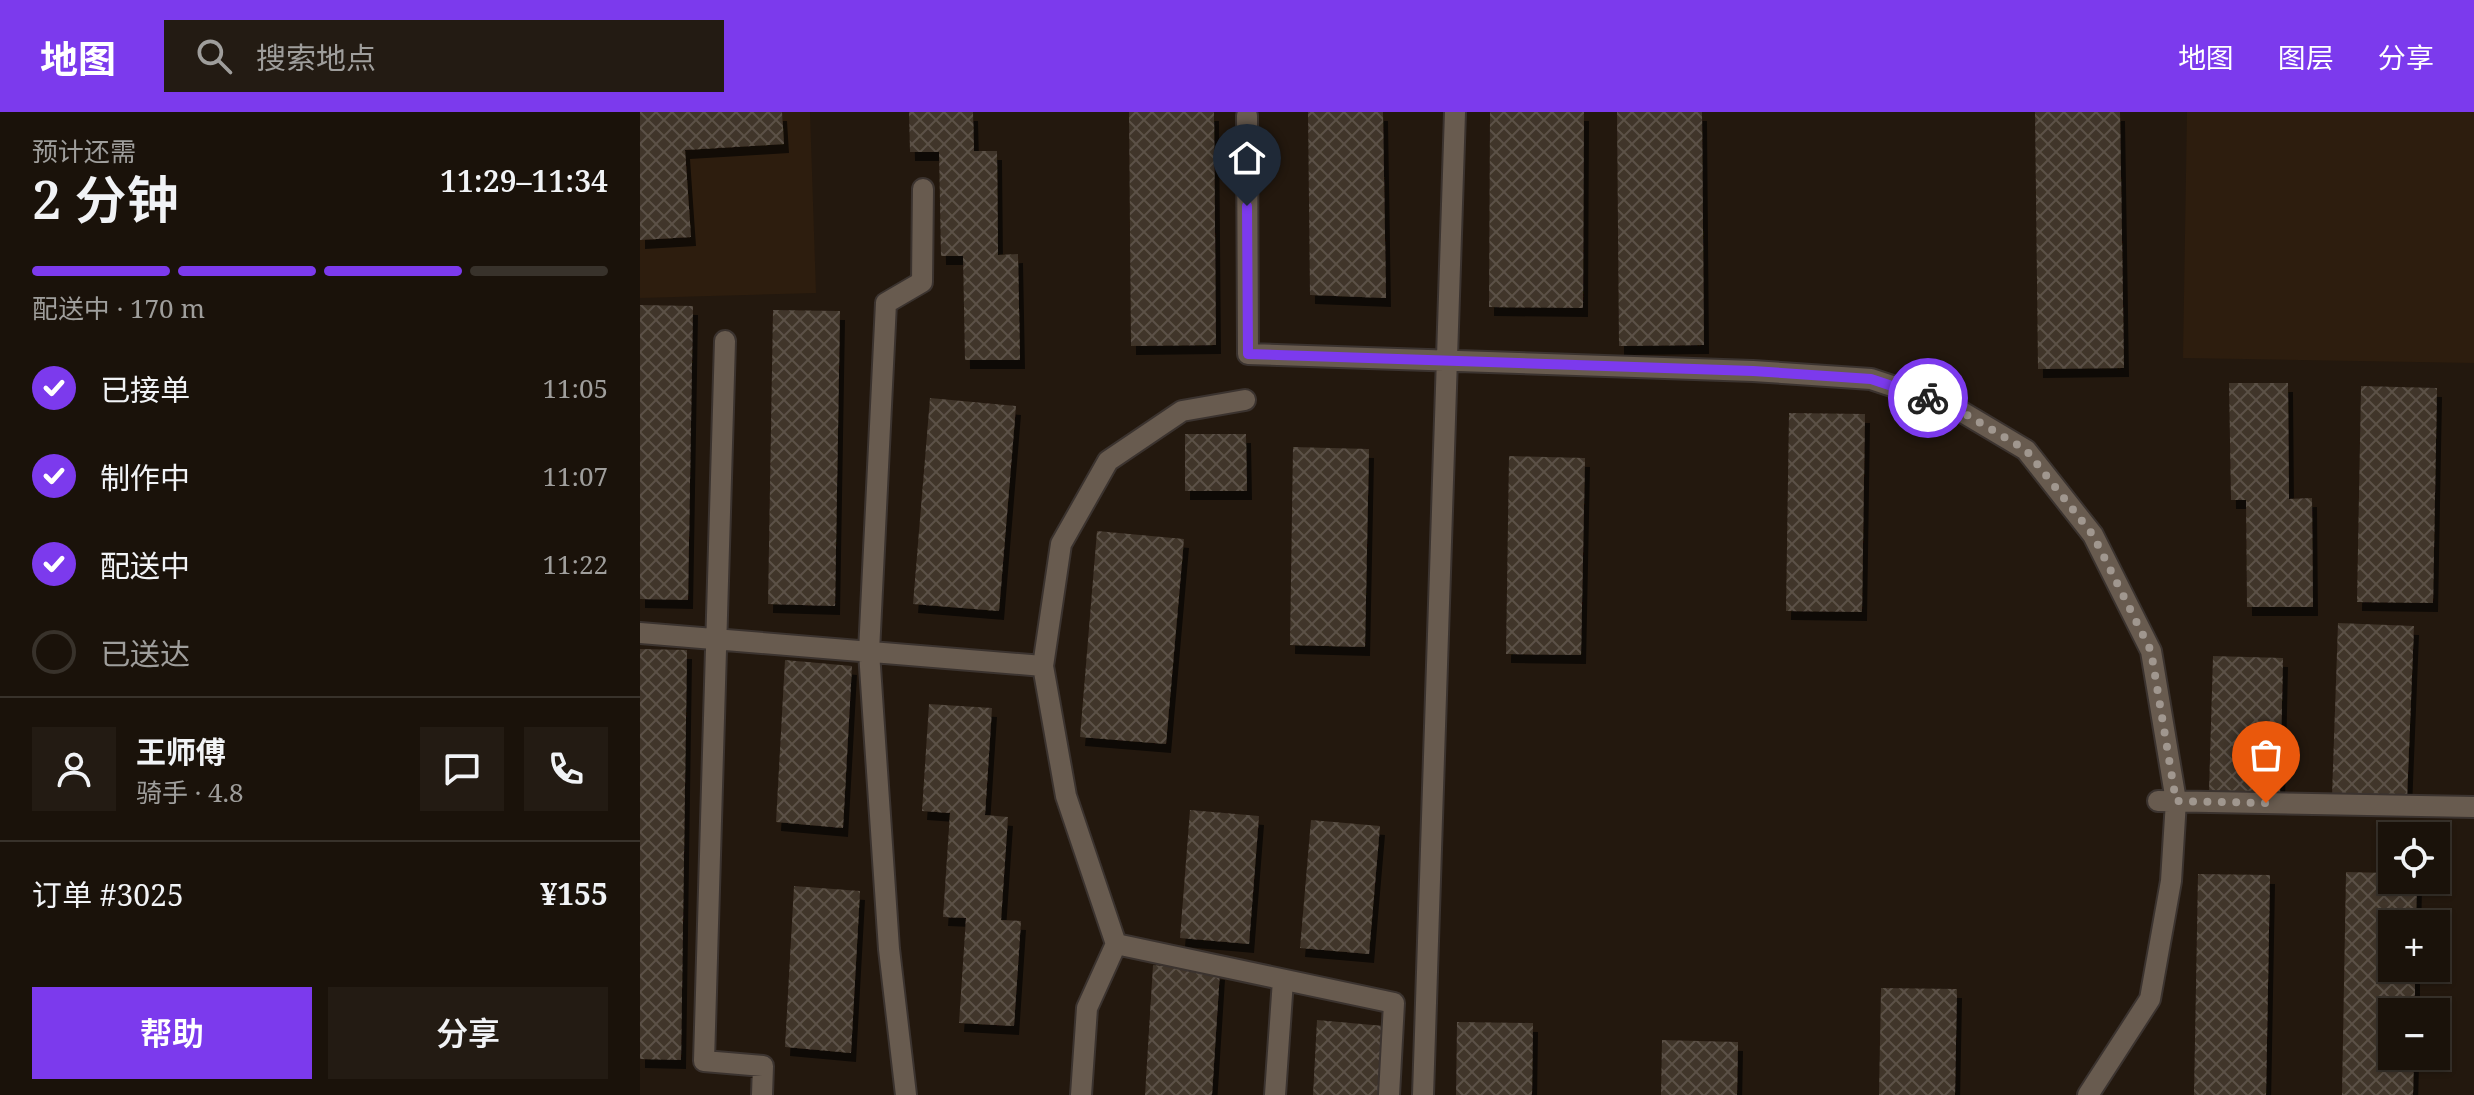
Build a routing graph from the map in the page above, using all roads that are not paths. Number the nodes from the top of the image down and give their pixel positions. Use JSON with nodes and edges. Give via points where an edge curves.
{"nodes":[{"id":1,"x":1455,"y":112,"type":"edge"},
{"id":2,"x":1247,"y":116,"type":"dead end"},
{"id":3,"x":923,"y":189,"type":"dead end"},
{"id":4,"x":725,"y":341,"type":"dead end"},
{"id":5,"x":1447,"y":362,"type":"junction"},
{"id":6,"x":1245,"y":400,"type":"dead end"},
{"id":7,"x":640,"y":633,"type":"edge"},
{"id":8,"x":716,"y":638,"type":"junction"},
{"id":9,"x":869,"y":652,"type":"junction"},
{"id":10,"x":1043,"y":666,"type":"junction"},
{"id":11,"x":2167,"y":801,"type":"junction"},
{"id":12,"x":2474,"y":807,"type":"edge"},
{"id":13,"x":1116,"y":944,"type":"junction"},
{"id":14,"x":1283,"y":980,"type":"junction"},
{"id":15,"x":762,"y":1095,"type":"edge"},
{"id":16,"x":906,"y":1095,"type":"edge"},
{"id":17,"x":1081,"y":1095,"type":"edge"},
{"id":18,"x":1275,"y":1095,"type":"edge"},
{"id":19,"x":1389,"y":1095,"type":"edge"},
{"id":20,"x":1423,"y":1095,"type":"edge"},
{"id":21,"x":2088,"y":1095,"type":"edge"}],
"edges":[{"from":1,"to":5,"type":"lane"},
{"from":2,"to":5,"type":"lane","via":[[1248,354]]},
{"from":3,"to":9,"type":"lane","via":[[922,282],[886,303]]},
{"from":4,"to":8,"type":"lane"},
{"from":5,"to":11,"type":"lane","via":[[1871,379],[1952,406],[2026,450],[2093,535],[2151,651]]},
{"from":5,"to":20,"type":"lane"},
{"from":6,"to":10,"type":"lane","via":[[1182,411],[1108,461],[1061,544]]},
{"from":7,"to":8,"type":"lane"},
{"from":8,"to":9,"type":"lane"},
{"from":8,"to":15,"type":"lane","via":[[704,1061],[763,1066]]},
{"from":9,"to":10,"type":"lane"},
{"from":9,"to":16,"type":"lane","via":[[889,949]]},
{"from":10,"to":13,"type":"lane","via":[[1066,796]]},
{"from":11,"to":12,"type":"lane"},
{"from":11,"to":21,"type":"lane","via":[[2171,881],[2150,999]]},
{"from":13,"to":14,"type":"lane"},
{"from":13,"to":17,"type":"lane","via":[[1087,1008]]},
{"from":14,"to":18,"type":"lane"},
{"from":14,"to":19,"type":"lane","via":[[1394,1003]]}]}
